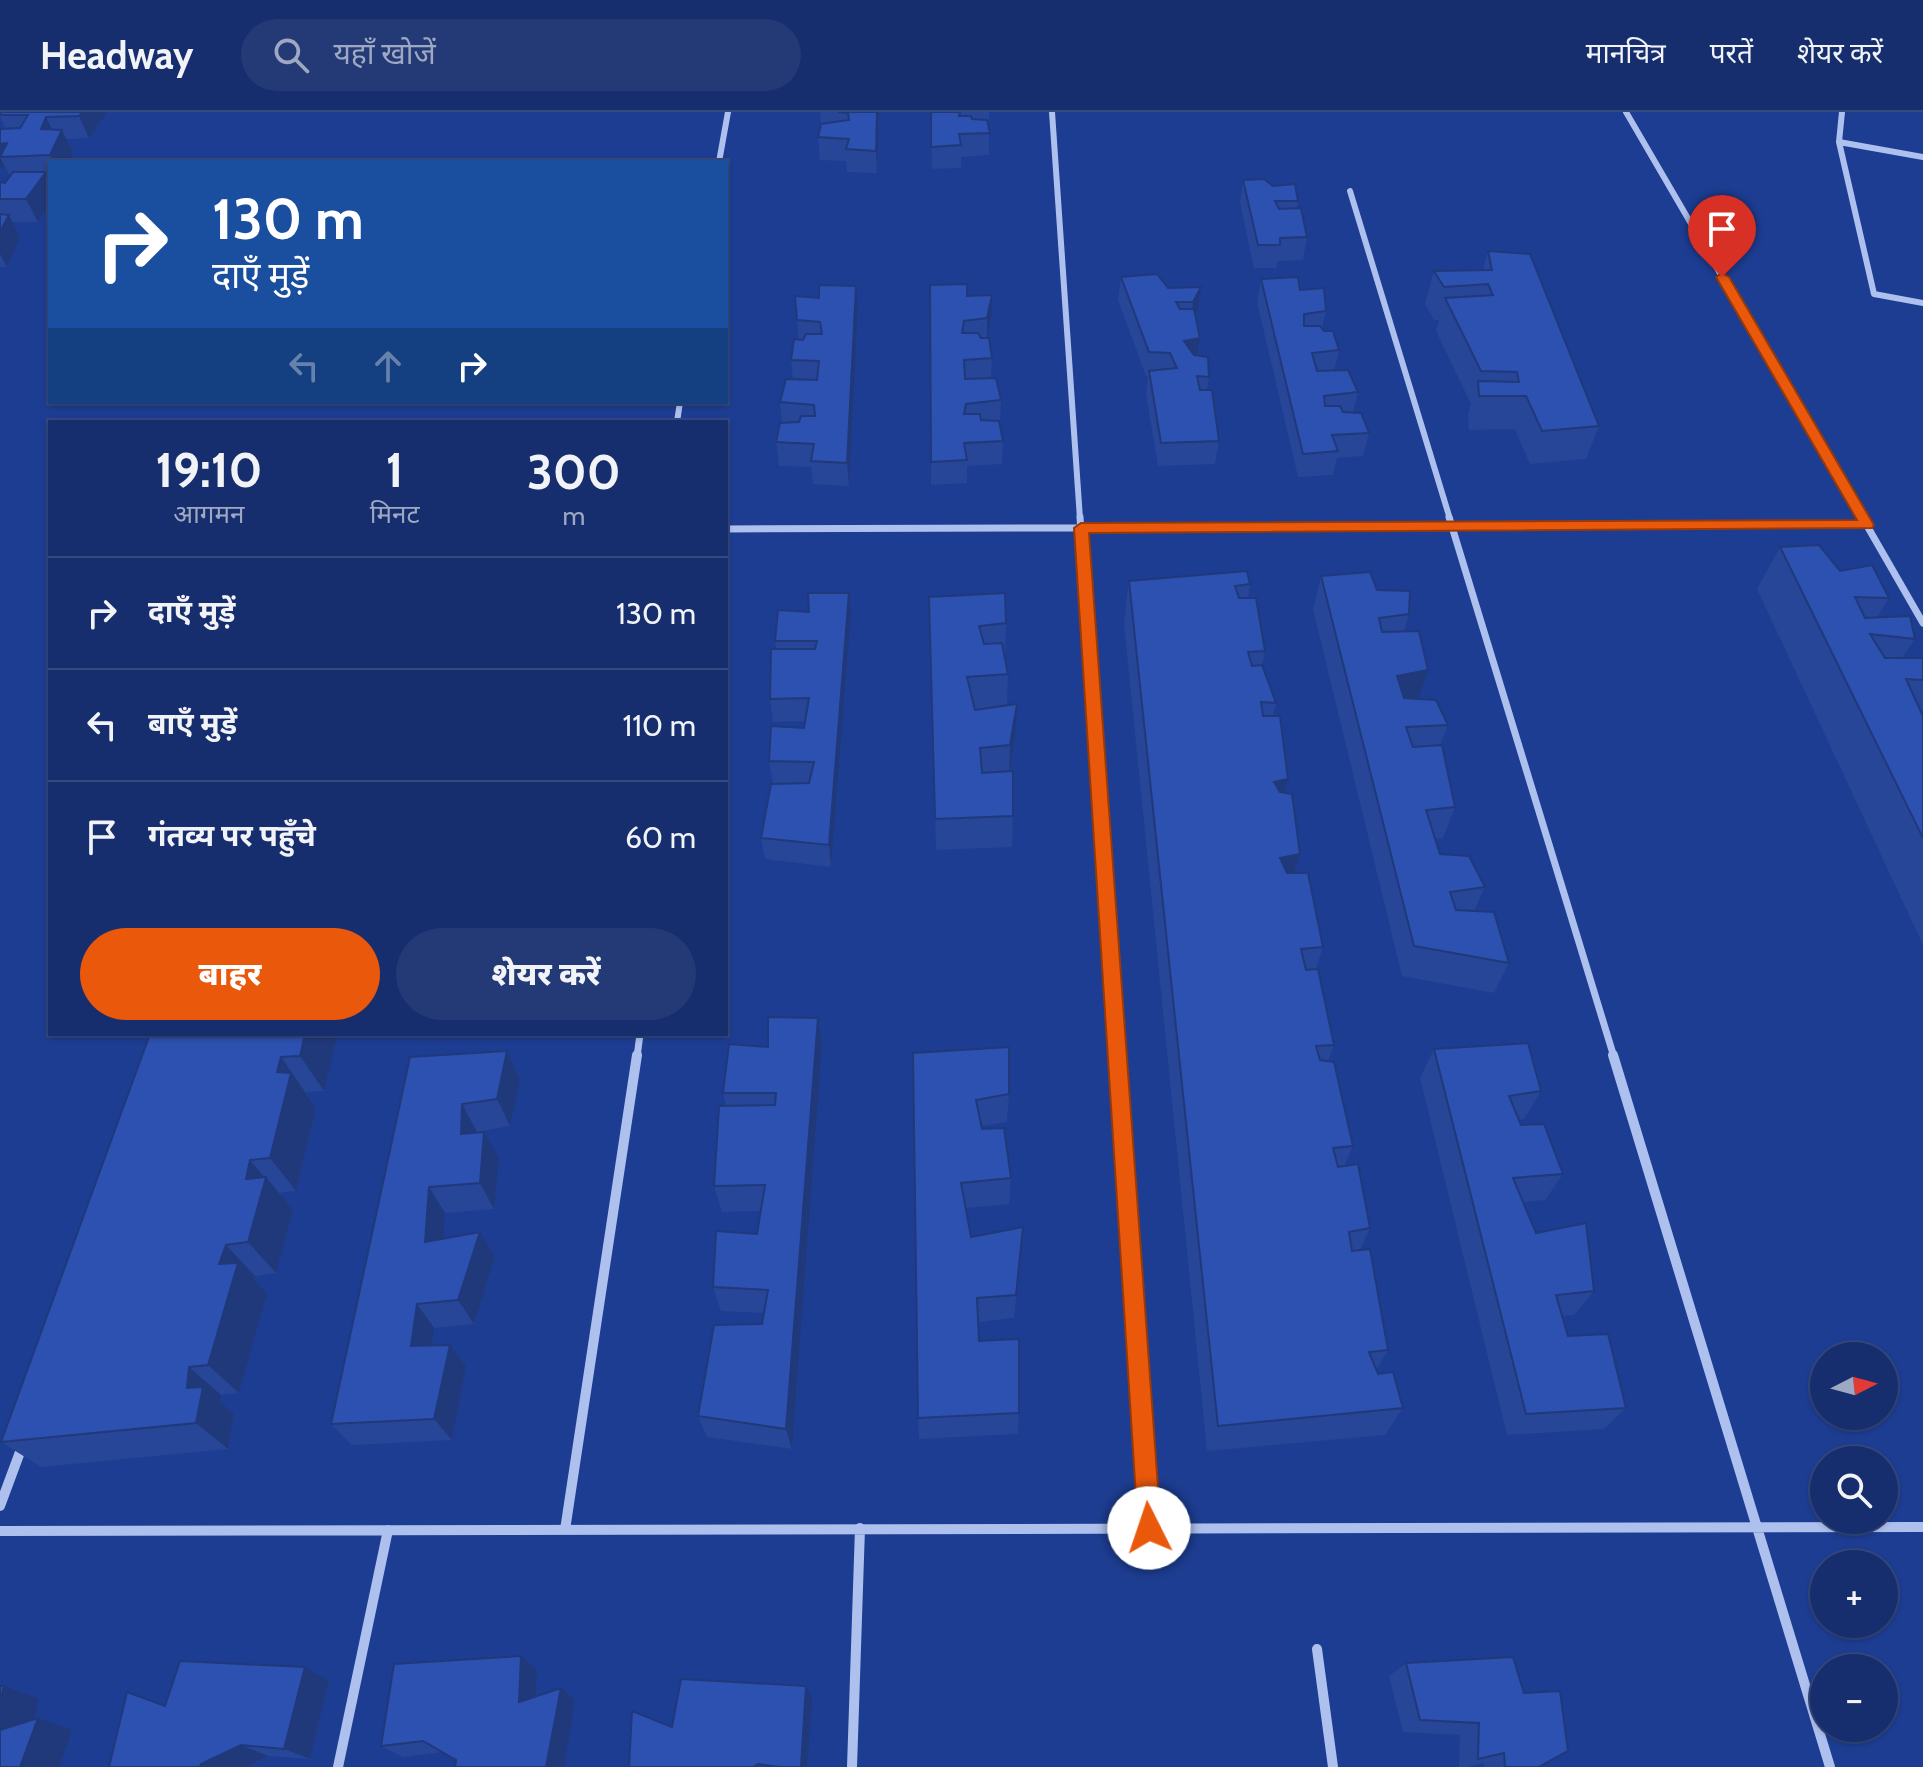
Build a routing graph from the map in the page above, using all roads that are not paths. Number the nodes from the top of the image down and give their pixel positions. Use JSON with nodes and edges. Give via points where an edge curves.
{"nodes":[{"id":1,"x":728,"y":112,"type":"edge"},
{"id":2,"x":1052,"y":112,"type":"edge"},
{"id":3,"x":1626,"y":112,"type":"edge"},
{"id":4,"x":1842,"y":112,"type":"edge"},
{"id":5,"x":1839,"y":142,"type":"junction"},
{"id":6,"x":1923,"y":157,"type":"edge"},
{"id":7,"x":719,"y":160,"type":"edge"},
{"id":8,"x":1350,"y":191,"type":"dead end"},
{"id":9,"x":1923,"y":303,"type":"edge"},
{"id":10,"x":1867,"y":525,"type":"junction"},
{"id":11,"x":1453,"y":527,"type":"junction"},
{"id":12,"x":1081,"y":528,"type":"junction"},
{"id":13,"x":728,"y":529,"type":"edge"},
{"id":14,"x":1923,"y":623,"type":"edge"},
{"id":15,"x":640,"y":1036,"type":"edge"},
{"id":16,"x":27,"y":1432,"type":"edge"},
{"id":17,"x":0,"y":1506,"type":"edge"},
{"id":18,"x":1923,"y":1527,"type":"edge"},
{"id":19,"x":860,"y":1528,"type":"junction"},
{"id":20,"x":1149,"y":1528,"type":"junction"},
{"id":21,"x":1757,"y":1528,"type":"junction"},
{"id":22,"x":388,"y":1530,"type":"junction"},
{"id":23,"x":565,"y":1530,"type":"junction"},
{"id":24,"x":0,"y":1531,"type":"edge"},
{"id":25,"x":1317,"y":1649,"type":"dead end"},
{"id":26,"x":338,"y":1767,"type":"edge"},
{"id":27,"x":852,"y":1767,"type":"edge"},
{"id":28,"x":1333,"y":1767,"type":"edge"},
{"id":29,"x":1830,"y":1767,"type":"edge"}],
"edges":[{"from":1,"to":7,"type":"street"},
{"from":2,"to":12,"type":"street"},
{"from":3,"to":10,"type":"street"},
{"from":4,"to":5,"type":"street"},
{"from":5,"to":6,"type":"street"},
{"from":5,"to":9,"type":"street","via":[[1874,294]]},
{"from":8,"to":11,"type":"street"},
{"from":10,"to":11,"type":"street"},
{"from":10,"to":14,"type":"street"},
{"from":11,"to":12,"type":"street"},
{"from":11,"to":21,"type":"street"},
{"from":12,"to":13,"type":"street"},
{"from":12,"to":20,"type":"street"},
{"from":15,"to":23,"type":"street"},
{"from":16,"to":17,"type":"street"},
{"from":18,"to":21,"type":"street"},
{"from":19,"to":20,"type":"street"},
{"from":19,"to":23,"type":"street"},
{"from":19,"to":27,"type":"street"},
{"from":20,"to":21,"type":"street"},
{"from":21,"to":29,"type":"street"},
{"from":22,"to":23,"type":"street"},
{"from":22,"to":24,"type":"street"},
{"from":22,"to":26,"type":"street"},
{"from":25,"to":28,"type":"street"}]}
